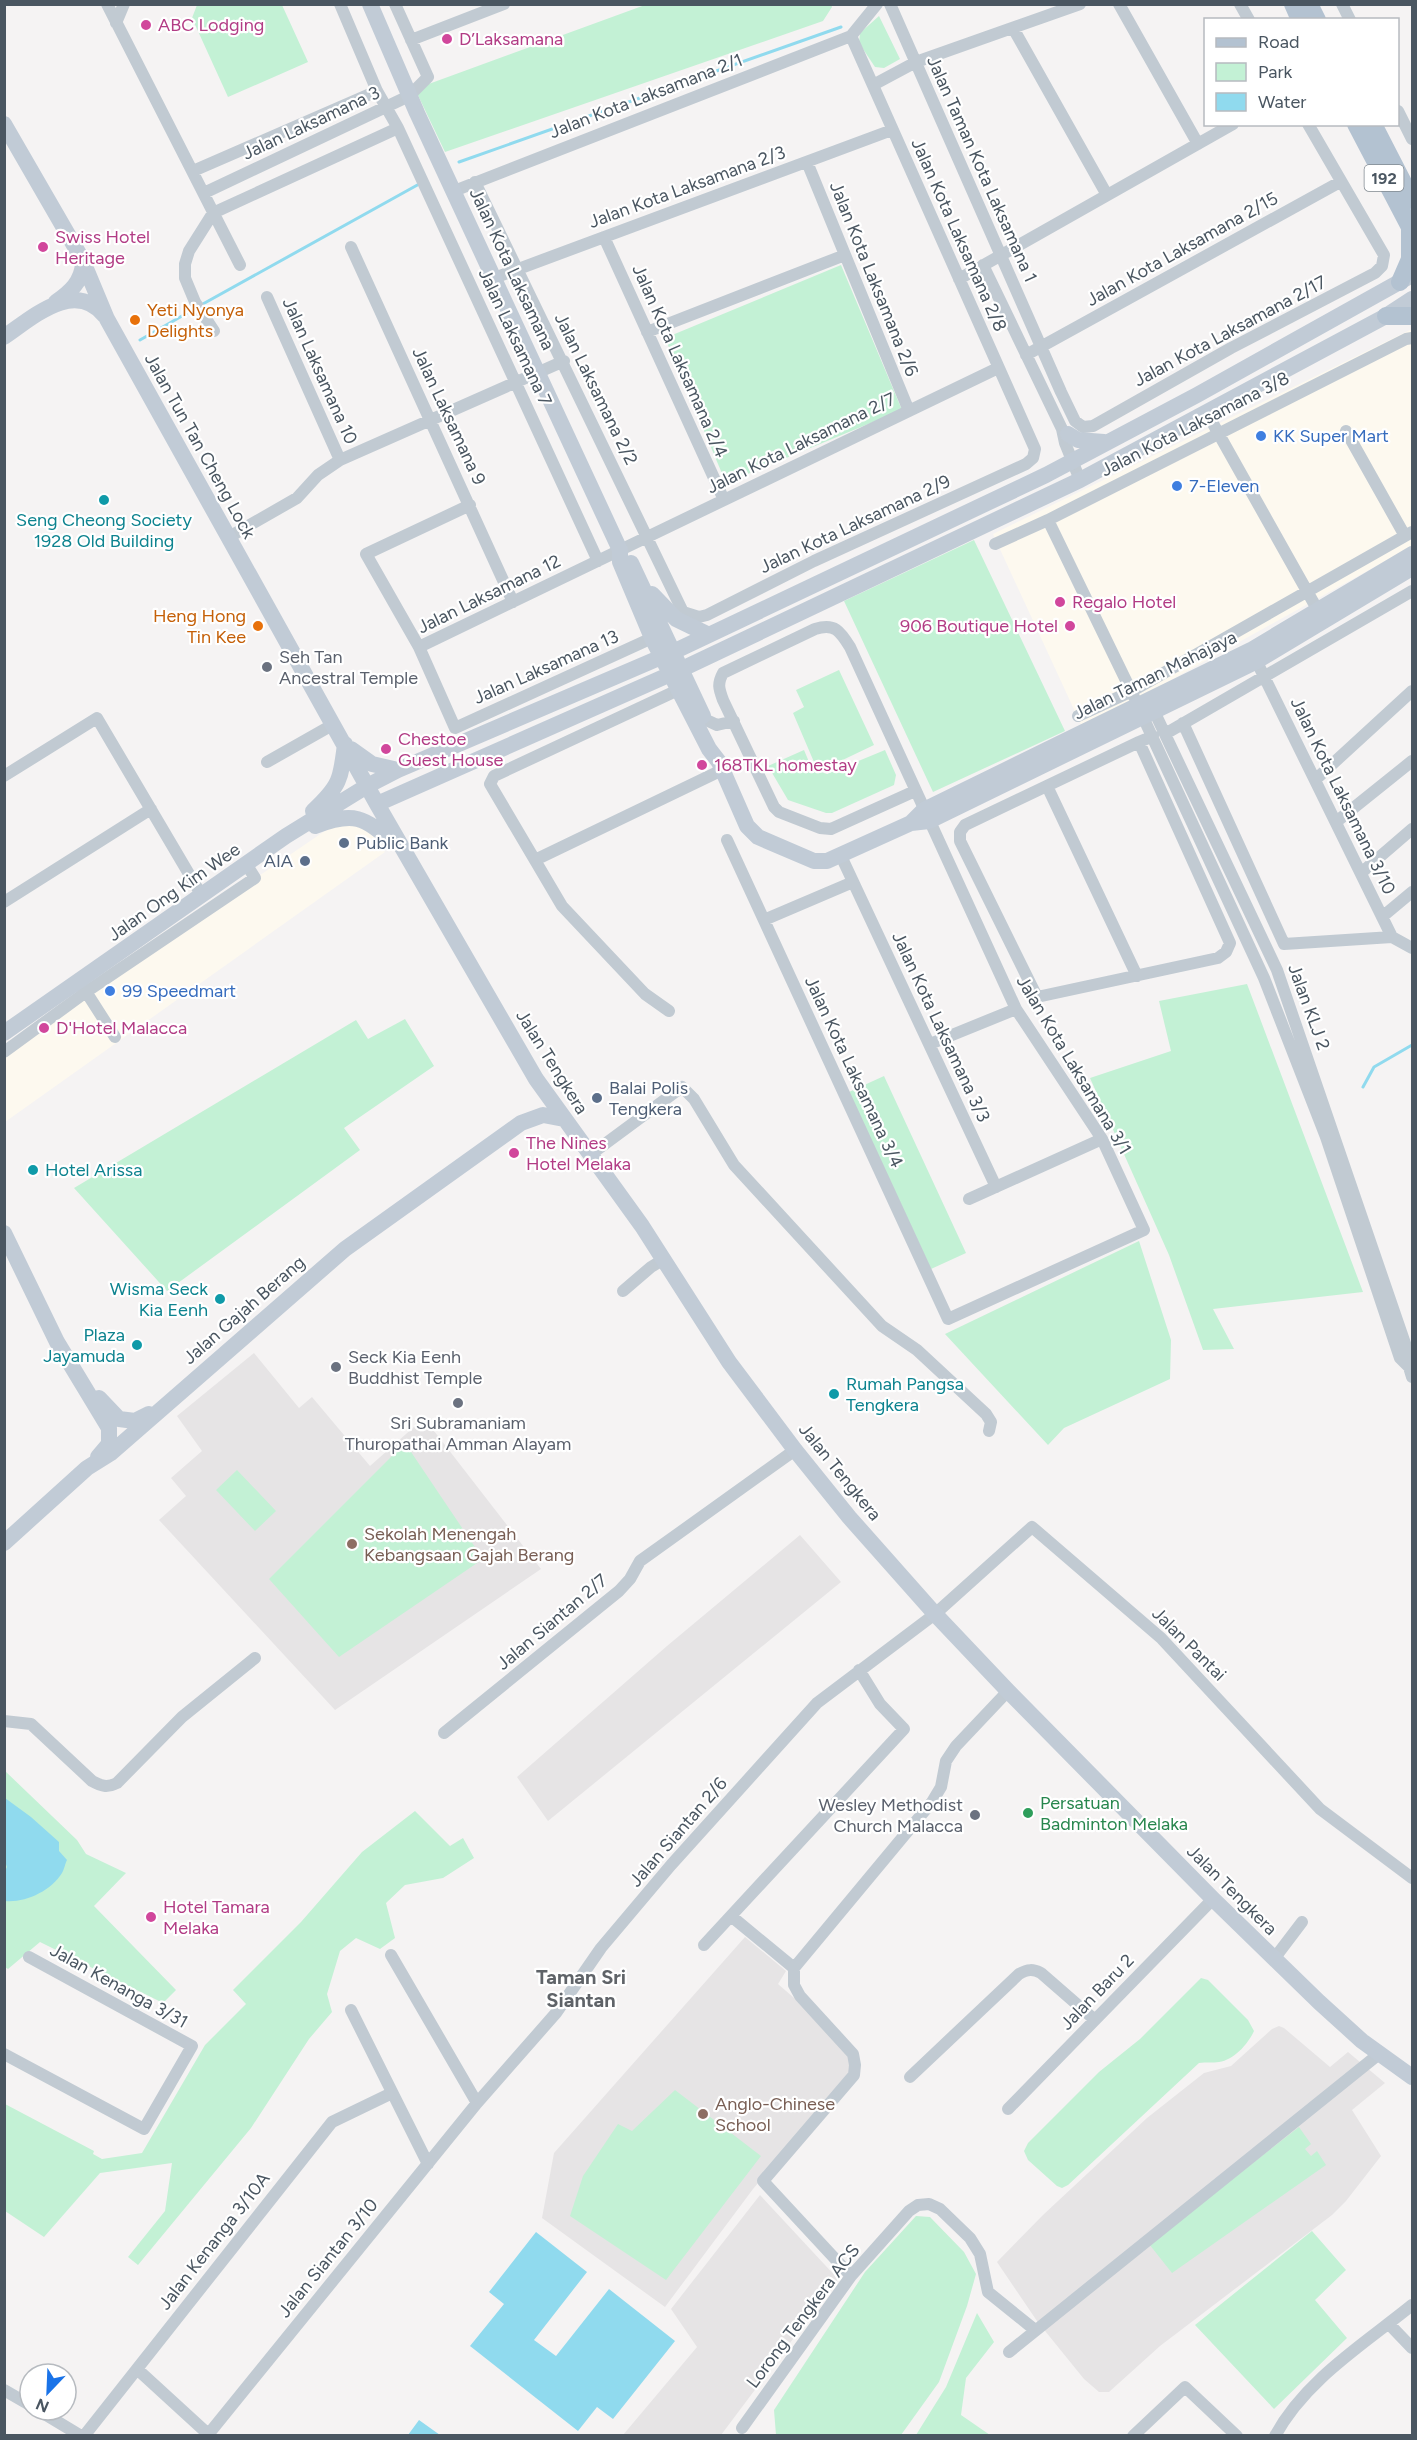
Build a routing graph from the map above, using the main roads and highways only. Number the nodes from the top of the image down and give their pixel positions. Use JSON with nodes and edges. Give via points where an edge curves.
{"nodes":[{"id":1,"x":370,"y":4,"type":"edge"},
{"id":2,"x":1293,"y":4,"type":"edge"},
{"id":3,"x":1309,"y":4,"type":"edge"},
{"id":4,"x":1299,"y":18,"type":"edge"},
{"id":5,"x":1316,"y":18,"type":"edge"},
{"id":6,"x":4,"y":124,"type":"edge"},
{"id":7,"x":1357,"y":126,"type":"edge"},
{"id":8,"x":1374,"y":126,"type":"edge"},
{"id":9,"x":1413,"y":200,"type":"edge"},
{"id":10,"x":1411,"y":229,"type":"edge"},
{"id":11,"x":83,"y":263,"type":"junction"},
{"id":12,"x":1406,"y":278,"type":"edge"},
{"id":13,"x":1413,"y":299,"type":"edge"},
{"id":14,"x":50,"y":306,"type":"junction"},
{"id":15,"x":1386,"y":316,"type":"junction"},
{"id":16,"x":1413,"y":316,"type":"edge"},
{"id":17,"x":107,"y":319,"type":"junction"},
{"id":18,"x":4,"y":337,"type":"edge"},
{"id":19,"x":1108,"y":442,"type":"junction"},
{"id":20,"x":1046,"y":475,"type":"junction"},
{"id":21,"x":620,"y":550,"type":"junction"},
{"id":22,"x":1413,"y":554,"type":"edge"},
{"id":23,"x":1413,"y":568,"type":"edge"},
{"id":24,"x":641,"y":582,"type":"junction"},
{"id":25,"x":1321,"y":616,"type":"junction"},
{"id":26,"x":709,"y":635,"type":"junction"},
{"id":27,"x":667,"y":654,"type":"junction"},
{"id":28,"x":1254,"y":655,"type":"junction"},
{"id":29,"x":676,"y":678,"type":"junction"},
{"id":30,"x":1142,"y":707,"type":"junction"},
{"id":31,"x":345,"y":744,"type":"junction"},
{"id":32,"x":720,"y":766,"type":"junction"},
{"id":33,"x":398,"y":770,"type":"junction"},
{"id":34,"x":367,"y":786,"type":"junction"},
{"id":35,"x":408,"y":788,"type":"junction"},
{"id":36,"x":377,"y":804,"type":"junction"},
{"id":37,"x":926,"y":815,"type":"junction"},
{"id":38,"x":286,"y":836,"type":"junction"},
{"id":39,"x":403,"y":850,"type":"junction"},
{"id":40,"x":4,"y":1033,"type":"edge"},
{"id":41,"x":536,"y":1079,"type":"junction"},
{"id":42,"x":564,"y":1119,"type":"junction"},
{"id":43,"x":521,"y":1123,"type":"junction"},
{"id":44,"x":4,"y":1233,"type":"edge"},
{"id":45,"x":83,"y":1385,"type":"junction"},
{"id":46,"x":172,"y":1399,"type":"junction"},
{"id":47,"x":87,"y":1468,"type":"junction"},
{"id":48,"x":4,"y":1543,"type":"edge"},
{"id":49,"x":1413,"y":2077,"type":"edge"}],
"edges":[{"from":1,"to":21,"type":"main road","name":"Jalan Kota Laksamana"},
{"from":2,"to":4,"type":"main road"},
{"from":3,"to":5,"type":"main road"},
{"from":6,"to":11,"type":"main road","name":"Jalan Tun Tan Cheng Lock"},
{"from":7,"to":10,"type":"main road","number":"192"},
{"from":8,"to":9,"type":"main road","number":"192"},
{"from":10,"to":12,"type":"main road"},
{"from":11,"to":14,"type":"main road","via":[[77,284]]},
{"from":11,"to":17,"type":"main road","name":"Jalan Tun Tan Cheng Lock"},
{"from":12,"to":19,"type":"main road","name":"Jalan Ong Kim Wee"},
{"from":13,"to":15,"type":"main road"},
{"from":14,"to":17,"type":"main road","via":[[76,300],[94,306]]},
{"from":14,"to":18,"type":"main road"},
{"from":15,"to":16,"type":"main road"},
{"from":15,"to":29,"type":"main road","via":[[1086,477]]},
{"from":17,"to":31,"type":"main road","name":"Jalan Tun Tan Cheng Lock"},
{"from":19,"to":20,"type":"main road","name":"Jalan Ong Kim Wee"},
{"from":19,"to":20,"type":"main road","via":[[1078,440],[1070,433],[1056,465]]},
{"from":20,"to":26,"type":"main road","name":"Jalan Ong Kim Wee"},
{"from":21,"to":24,"type":"main road","name":"Jalan Kota Laksamana"},
{"from":21,"to":27,"type":"main road","name":"Jalan Kota Laksamana","via":[[620,562],[652,638]]},
{"from":22,"to":25,"type":"main road","name":"Jalan Taman Mahajaya"},
{"from":23,"to":25,"type":"main road","name":"Jalan Taman Mahajaya"},
{"from":24,"to":26,"type":"main road","via":[[676,619]]},
{"from":24,"to":27,"type":"main road","name":"Jalan Kota Laksamana"},
{"from":25,"to":28,"type":"main road","name":"Jalan Taman Mahajaya"},
{"from":26,"to":27,"type":"main road","name":"Jalan Ong Kim Wee"},
{"from":27,"to":29,"type":"main road","name":"Jalan Kota Laksamana"},
{"from":27,"to":33,"type":"main road","name":"Jalan Ong Kim Wee"},
{"from":28,"to":30,"type":"main road","name":"Jalan Taman Mahajaya"},
{"from":28,"to":30,"type":"main road","name":"Jalan Taman Mahajaya","via":[[1167,691]]},
{"from":29,"to":32,"type":"main road","name":"Jalan Taman Mahajaya"},
{"from":29,"to":32,"type":"main road","name":"Jalan Taman Mahajaya","via":[[704,719]]},
{"from":29,"to":35,"type":"main road"},
{"from":30,"to":37,"type":"main road","name":"Jalan Taman Mahajaya"},
{"from":30,"to":37,"type":"main road","name":"Jalan Taman Mahajaya","via":[[1114,717]]},
{"from":31,"to":33,"type":"main road","via":[[372,764]]},
{"from":31,"to":34,"type":"main road","name":"Jalan Tun Tan Cheng Lock"},
{"from":31,"to":38,"type":"main road","via":[[342,772],[332,794]]},
{"from":32,"to":37,"type":"main road","name":"Jalan Taman Mahajaya","via":[[747,825],[758,837],[814,861],[841,856]]},
{"from":33,"to":34,"type":"main road","name":"Jalan Ong Kim Wee"},
{"from":34,"to":36,"type":"main road","name":"Jalan Tengkera"},
{"from":34,"to":38,"type":"main road","name":"Jalan Ong Kim Wee"},
{"from":35,"to":36,"type":"main road"},
{"from":35,"to":39,"type":"main road","via":[[394,815]]},
{"from":36,"to":39,"type":"main road","name":"Jalan Tengkera"},
{"from":38,"to":39,"type":"main road","via":[[333,819],[353,817],[377,828]]},
{"from":38,"to":40,"type":"main road","name":"Jalan Ong Kim Wee","via":[[83,987]]},
{"from":39,"to":41,"type":"main road","name":"Jalan Tengkera"},
{"from":41,"to":42,"type":"main road","name":"Jalan Tengkera"},
{"from":41,"to":43,"type":"main road","name":"Jalan Gajah Berang","via":[[537,1098]]},
{"from":42,"to":43,"type":"main road","name":"Jalan Gajah Berang","via":[[543,1116]]},
{"from":42,"to":49,"type":"main road","name":"Jalan Tengkera","via":[[664,1259],[729,1362],[849,1517],[1008,1691],[1213,1899],[1342,2024]]},
{"from":43,"to":46,"type":"main road","name":"Jalan Gajah Berang","via":[[345,1249]]},
{"from":44,"to":45,"type":"main road","via":[[57,1342]]},
{"from":45,"to":46,"type":"main road","via":[[119,1419],[128,1422],[143,1418]]},
{"from":45,"to":47,"type":"main road","via":[[110,1436],[109,1444]]},
{"from":46,"to":47,"type":"main road","name":"Jalan Gajah Berang","via":[[111,1453]]},
{"from":47,"to":48,"type":"main road","name":"Jalan Gajah Berang"}]}
